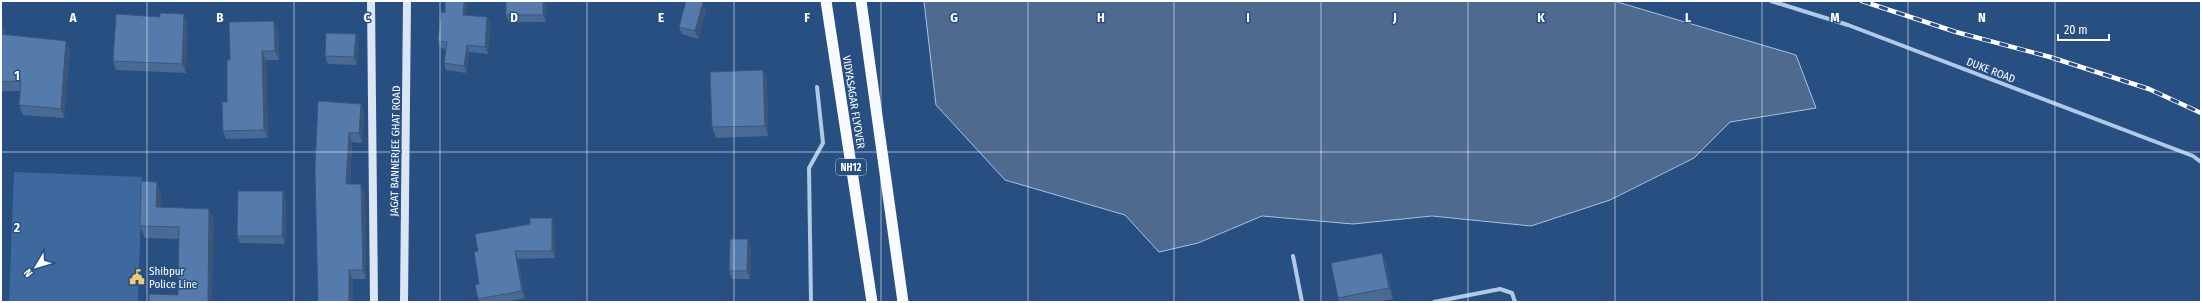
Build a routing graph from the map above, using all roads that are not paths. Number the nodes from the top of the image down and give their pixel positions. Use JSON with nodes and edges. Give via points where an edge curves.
{"nodes":[{"id":1,"x":371,"y":1,"type":"edge"},
{"id":2,"x":407,"y":1,"type":"edge"},
{"id":3,"x":826,"y":1,"type":"edge"},
{"id":4,"x":861,"y":1,"type":"edge"},
{"id":5,"x":1771,"y":1,"type":"edge"},
{"id":6,"x":817,"y":87,"type":"dead end"},
{"id":7,"x":2201,"y":162,"type":"edge"},
{"id":8,"x":1293,"y":256,"type":"dead end"},
{"id":9,"x":374,"y":302,"type":"edge"},
{"id":10,"x":404,"y":302,"type":"edge"},
{"id":11,"x":811,"y":302,"type":"edge"},
{"id":12,"x":872,"y":302,"type":"edge"},
{"id":13,"x":903,"y":302,"type":"edge"},
{"id":14,"x":1302,"y":302,"type":"edge"},
{"id":15,"x":1434,"y":302,"type":"edge"},
{"id":16,"x":1515,"y":302,"type":"edge"}],
"edges":[{"from":1,"to":9,"type":"main road","name":"JAGAT BANNERJEE GHAT ROAD"},
{"from":2,"to":10,"type":"main road","name":"JAGAT BANNERJEE GHAT ROAD"},
{"from":3,"to":12,"type":"highway","name":"VIDYASAGAR FLYOVER","number":"NH12"},
{"from":4,"to":13,"type":"highway","name":"VIDYASAGAR FLYOVER"},
{"from":5,"to":7,"type":"street","name":"DUKE ROAD","via":[[1848,25],[2193,156]]},
{"from":6,"to":11,"type":"street","via":[[823,143],[809,168]]},
{"from":8,"to":14,"type":"street"},
{"from":15,"to":16,"type":"street","via":[[1500,289],[1512,293]]}]}
